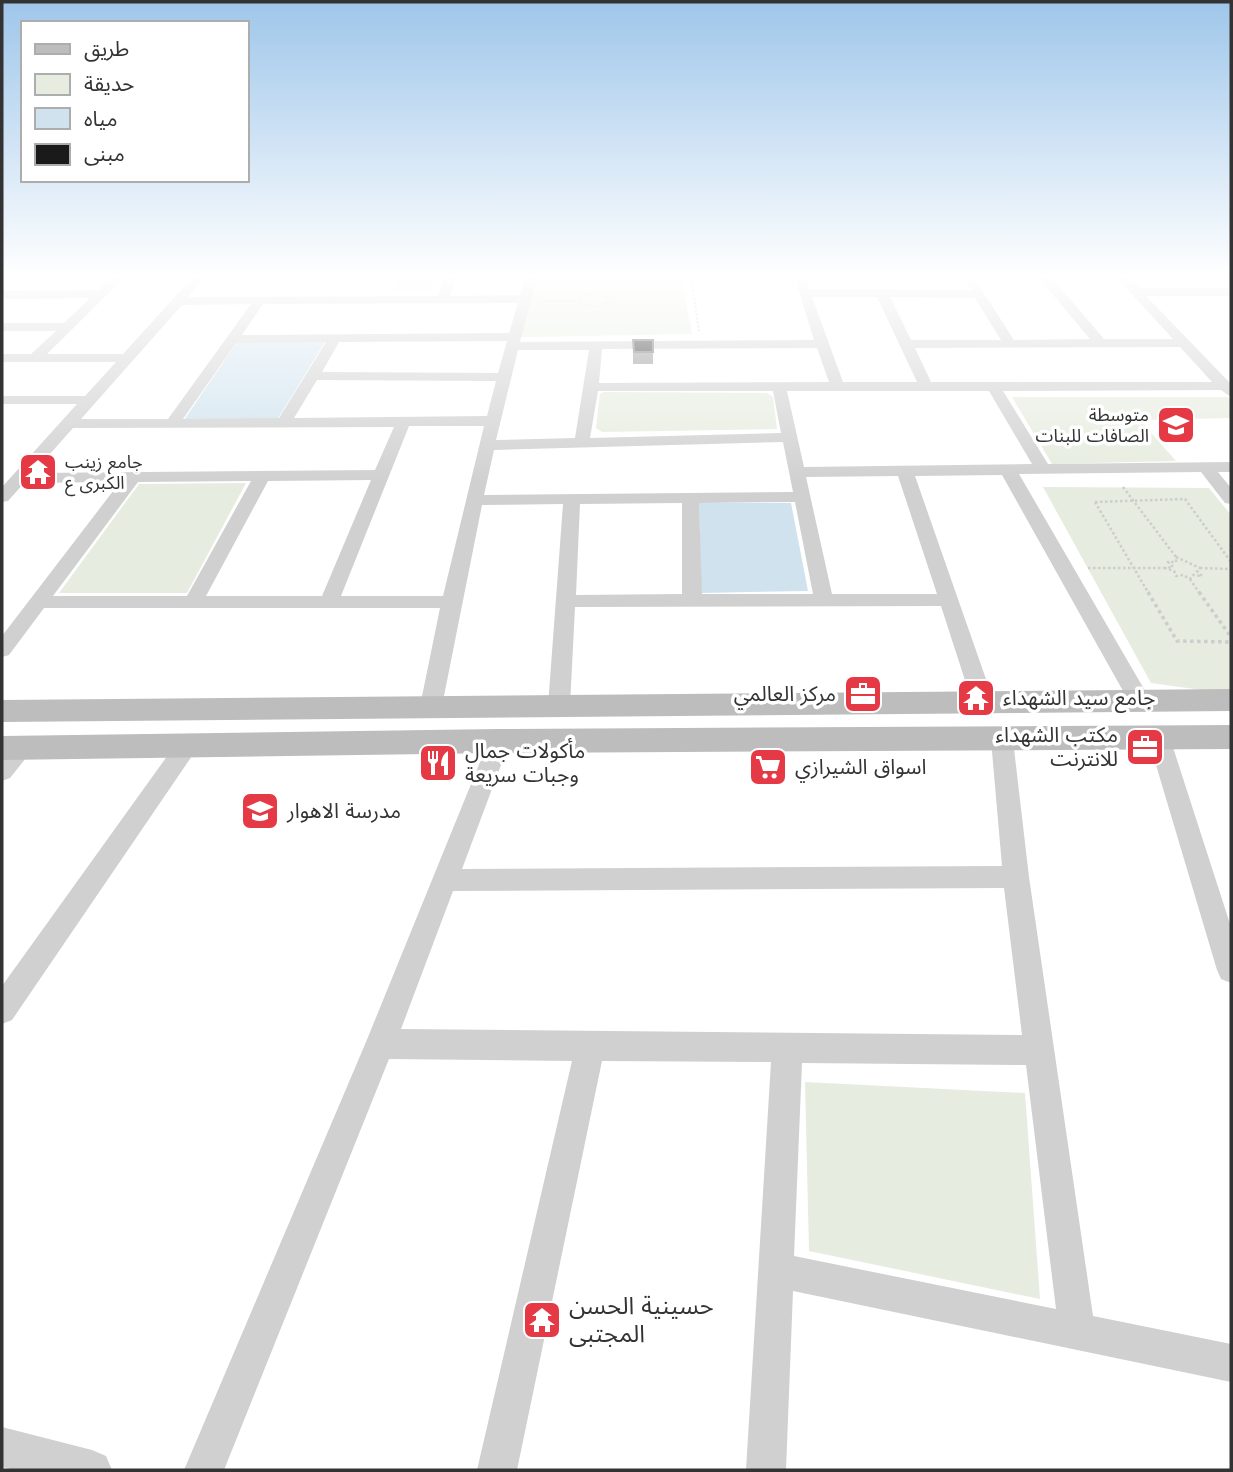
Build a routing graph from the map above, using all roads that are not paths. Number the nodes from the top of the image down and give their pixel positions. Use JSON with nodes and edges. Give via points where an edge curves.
{"nodes":[{"id":1,"x":46,"y":347,"type":"edge"},
{"id":2,"x":139,"y":347,"type":"edge"},
{"id":3,"x":227,"y":347,"type":"edge"},
{"id":4,"x":330,"y":347,"type":"edge"},
{"id":5,"x":512,"y":347,"type":"edge"},
{"id":6,"x":596,"y":347,"type":"edge"},
{"id":7,"x":825,"y":347,"type":"edge"},
{"id":8,"x":906,"y":347,"type":"edge"},
{"id":9,"x":1187,"y":347,"type":"edge"},
{"id":10,"x":2,"y":358,"type":"edge"},
{"id":11,"x":35,"y":358,"type":"junction"},
{"id":12,"x":129,"y":358,"type":"junction"},
{"id":13,"x":312,"y":376,"type":"junction"},
{"id":14,"x":504,"y":377,"type":"junction"},
{"id":15,"x":779,"y":386,"type":"junction"},
{"id":16,"x":837,"y":386,"type":"junction"},
{"id":17,"x":993,"y":386,"type":"junction"},
{"id":18,"x":591,"y":387,"type":"junction"},
{"id":19,"x":926,"y":387,"type":"junction"},
{"id":20,"x":1228,"y":390,"type":"edge"},
{"id":21,"x":2,"y":400,"type":"edge"},
{"id":22,"x":90,"y":400,"type":"junction"},
{"id":23,"x":492,"y":421,"type":"junction"},
{"id":24,"x":69,"y":423,"type":"junction"},
{"id":25,"x":402,"y":423,"type":"junction"},
{"id":26,"x":172,"y":424,"type":"junction"},
{"id":27,"x":283,"y":424,"type":"junction"},
{"id":28,"x":789,"y":437,"type":"junction"},
{"id":29,"x":582,"y":441,"type":"junction"},
{"id":30,"x":488,"y":445,"type":"junction"},
{"id":31,"x":1231,"y":467,"type":"edge"},
{"id":32,"x":1206,"y":468,"type":"junction"},
{"id":33,"x":1043,"y":469,"type":"junction"},
{"id":34,"x":1008,"y":470,"type":"junction"},
{"id":35,"x":905,"y":471,"type":"junction"},
{"id":36,"x":796,"y":472,"type":"junction"},
{"id":37,"x":379,"y":475,"type":"junction"},
{"id":38,"x":20,"y":478,"type":"junction"},
{"id":39,"x":132,"y":478,"type":"junction"},
{"id":40,"x":261,"y":478,"type":"junction"},
{"id":41,"x":690,"y":496,"type":"junction"},
{"id":42,"x":2,"y":497,"type":"edge"},
{"id":43,"x":803,"y":497,"type":"junction"},
{"id":44,"x":572,"y":498,"type":"junction"},
{"id":45,"x":1231,"y":499,"type":"edge"},
{"id":46,"x":476,"y":500,"type":"junction"},
{"id":47,"x":824,"y":600,"type":"junction"},
{"id":48,"x":949,"y":600,"type":"junction"},
{"id":49,"x":566,"y":601,"type":"junction"},
{"id":50,"x":692,"y":601,"type":"junction"},
{"id":51,"x":38,"y":602,"type":"junction"},
{"id":52,"x":193,"y":602,"type":"junction"},
{"id":53,"x":329,"y":602,"type":"junction"},
{"id":54,"x":451,"y":602,"type":"junction"},
{"id":55,"x":2,"y":650,"type":"edge"},
{"id":56,"x":1231,"y":700,"type":"edge"},
{"id":57,"x":1140,"y":701,"type":"junction"},
{"id":58,"x":983,"y":702,"type":"junction"},
{"id":59,"x":431,"y":706,"type":"junction"},
{"id":60,"x":559,"y":706,"type":"junction"},
{"id":61,"x":2,"y":711,"type":"edge"},
{"id":62,"x":1231,"y":737,"type":"edge"},
{"id":63,"x":1159,"y":738,"type":"junction"},
{"id":64,"x":1002,"y":740,"type":"junction"},
{"id":65,"x":499,"y":741,"type":"junction"},
{"id":66,"x":186,"y":747,"type":"junction"},
{"id":67,"x":12,"y":748,"type":"edge"},
{"id":68,"x":2,"y":772,"type":"edge"},
{"id":69,"x":1016,"y":877,"type":"junction"},
{"id":70,"x":444,"y":880,"type":"junction"},
{"id":71,"x":1231,"y":970,"type":"edge"},
{"id":72,"x":2,"y":1010,"type":"edge"},
{"id":73,"x":380,"y":1044,"type":"junction"},
{"id":74,"x":590,"y":1046,"type":"junction"},
{"id":75,"x":788,"y":1048,"type":"junction"},
{"id":76,"x":1038,"y":1049,"type":"junction"},
{"id":77,"x":776,"y":1270,"type":"junction"},
{"id":78,"x":1077,"y":1332,"type":"junction"},
{"id":79,"x":1231,"y":1363,"type":"edge"},
{"id":80,"x":2,"y":1447,"type":"edge"},
{"id":81,"x":92,"y":1470,"type":"edge"},
{"id":82,"x":204,"y":1470,"type":"edge"},
{"id":83,"x":497,"y":1470,"type":"edge"},
{"id":84,"x":766,"y":1470,"type":"edge"}],
"edges":[{"from":1,"to":11,"type":"street"},
{"from":2,"to":12,"type":"street"},
{"from":3,"to":26,"type":"street"},
{"from":4,"to":13,"type":"street"},
{"from":5,"to":14,"type":"street"},
{"from":6,"to":18,"type":"street"},
{"from":7,"to":16,"type":"street"},
{"from":8,"to":19,"type":"street"},
{"from":9,"to":20,"type":"street"},
{"from":10,"to":11,"type":"street"},
{"from":11,"to":12,"type":"street"},
{"from":12,"to":22,"type":"street"},
{"from":13,"to":14,"type":"street"},
{"from":13,"to":27,"type":"street"},
{"from":14,"to":23,"type":"street"},
{"from":15,"to":16,"type":"street"},
{"from":15,"to":18,"type":"street"},
{"from":15,"to":28,"type":"street"},
{"from":16,"to":19,"type":"street"},
{"from":17,"to":19,"type":"street"},
{"from":17,"to":20,"type":"street"},
{"from":17,"to":33,"type":"street"},
{"from":18,"to":29,"type":"street"},
{"from":21,"to":22,"type":"street"},
{"from":22,"to":24,"type":"street"},
{"from":23,"to":25,"type":"street"},
{"from":23,"to":30,"type":"street"},
{"from":24,"to":26,"type":"street"},
{"from":24,"to":38,"type":"street"},
{"from":25,"to":27,"type":"street"},
{"from":25,"to":37,"type":"street"},
{"from":26,"to":27,"type":"street"},
{"from":28,"to":29,"type":"street"},
{"from":28,"to":36,"type":"street"},
{"from":29,"to":30,"type":"street"},
{"from":30,"to":46,"type":"street"},
{"from":31,"to":32,"type":"street"},
{"from":32,"to":33,"type":"street"},
{"from":32,"to":45,"type":"street"},
{"from":33,"to":34,"type":"street"},
{"from":34,"to":35,"type":"street"},
{"from":34,"to":57,"type":"street"},
{"from":35,"to":36,"type":"street"},
{"from":35,"to":48,"type":"street"},
{"from":36,"to":43,"type":"street"},
{"from":37,"to":40,"type":"street"},
{"from":37,"to":53,"type":"street"},
{"from":38,"to":39,"type":"street"},
{"from":38,"to":42,"type":"street"},
{"from":39,"to":40,"type":"street"},
{"from":39,"to":51,"type":"street"},
{"from":40,"to":52,"type":"street"},
{"from":41,"to":43,"type":"street"},
{"from":41,"to":44,"type":"street"},
{"from":41,"to":50,"type":"street"},
{"from":43,"to":47,"type":"street"},
{"from":44,"to":46,"type":"street"},
{"from":44,"to":49,"type":"street"},
{"from":46,"to":54,"type":"street"},
{"from":47,"to":48,"type":"street"},
{"from":47,"to":50,"type":"street"},
{"from":48,"to":58,"type":"street"},
{"from":49,"to":50,"type":"street"},
{"from":49,"to":60,"type":"street"},
{"from":51,"to":52,"type":"street"},
{"from":51,"to":55,"type":"street"},
{"from":52,"to":53,"type":"street"},
{"from":53,"to":54,"type":"street"},
{"from":54,"to":59,"type":"street"},
{"from":56,"to":57,"type":"main road"},
{"from":57,"to":58,"type":"main road"},
{"from":57,"to":63,"type":"main road"},
{"from":58,"to":60,"type":"main road"},
{"from":59,"to":60,"type":"main road"},
{"from":59,"to":61,"type":"main road"},
{"from":62,"to":63,"type":"main road"},
{"from":63,"to":64,"type":"main road"},
{"from":63,"to":71,"type":"street"},
{"from":64,"to":65,"type":"main road"},
{"from":64,"to":69,"type":"street"},
{"from":65,"to":66,"type":"main road"},
{"from":65,"to":70,"type":"street"},
{"from":66,"to":67,"type":"main road"},
{"from":66,"to":72,"type":"street"},
{"from":67,"to":68,"type":"street"},
{"from":69,"to":70,"type":"street"},
{"from":69,"to":76,"type":"street"},
{"from":70,"to":73,"type":"street"},
{"from":73,"to":74,"type":"street"},
{"from":73,"to":82,"type":"street"},
{"from":74,"to":75,"type":"street"},
{"from":74,"to":83,"type":"street"},
{"from":75,"to":76,"type":"street"},
{"from":75,"to":77,"type":"street"},
{"from":76,"to":78,"type":"street"},
{"from":77,"to":78,"type":"street"},
{"from":77,"to":84,"type":"street"},
{"from":78,"to":79,"type":"street"},
{"from":80,"to":81,"type":"street"}]}
